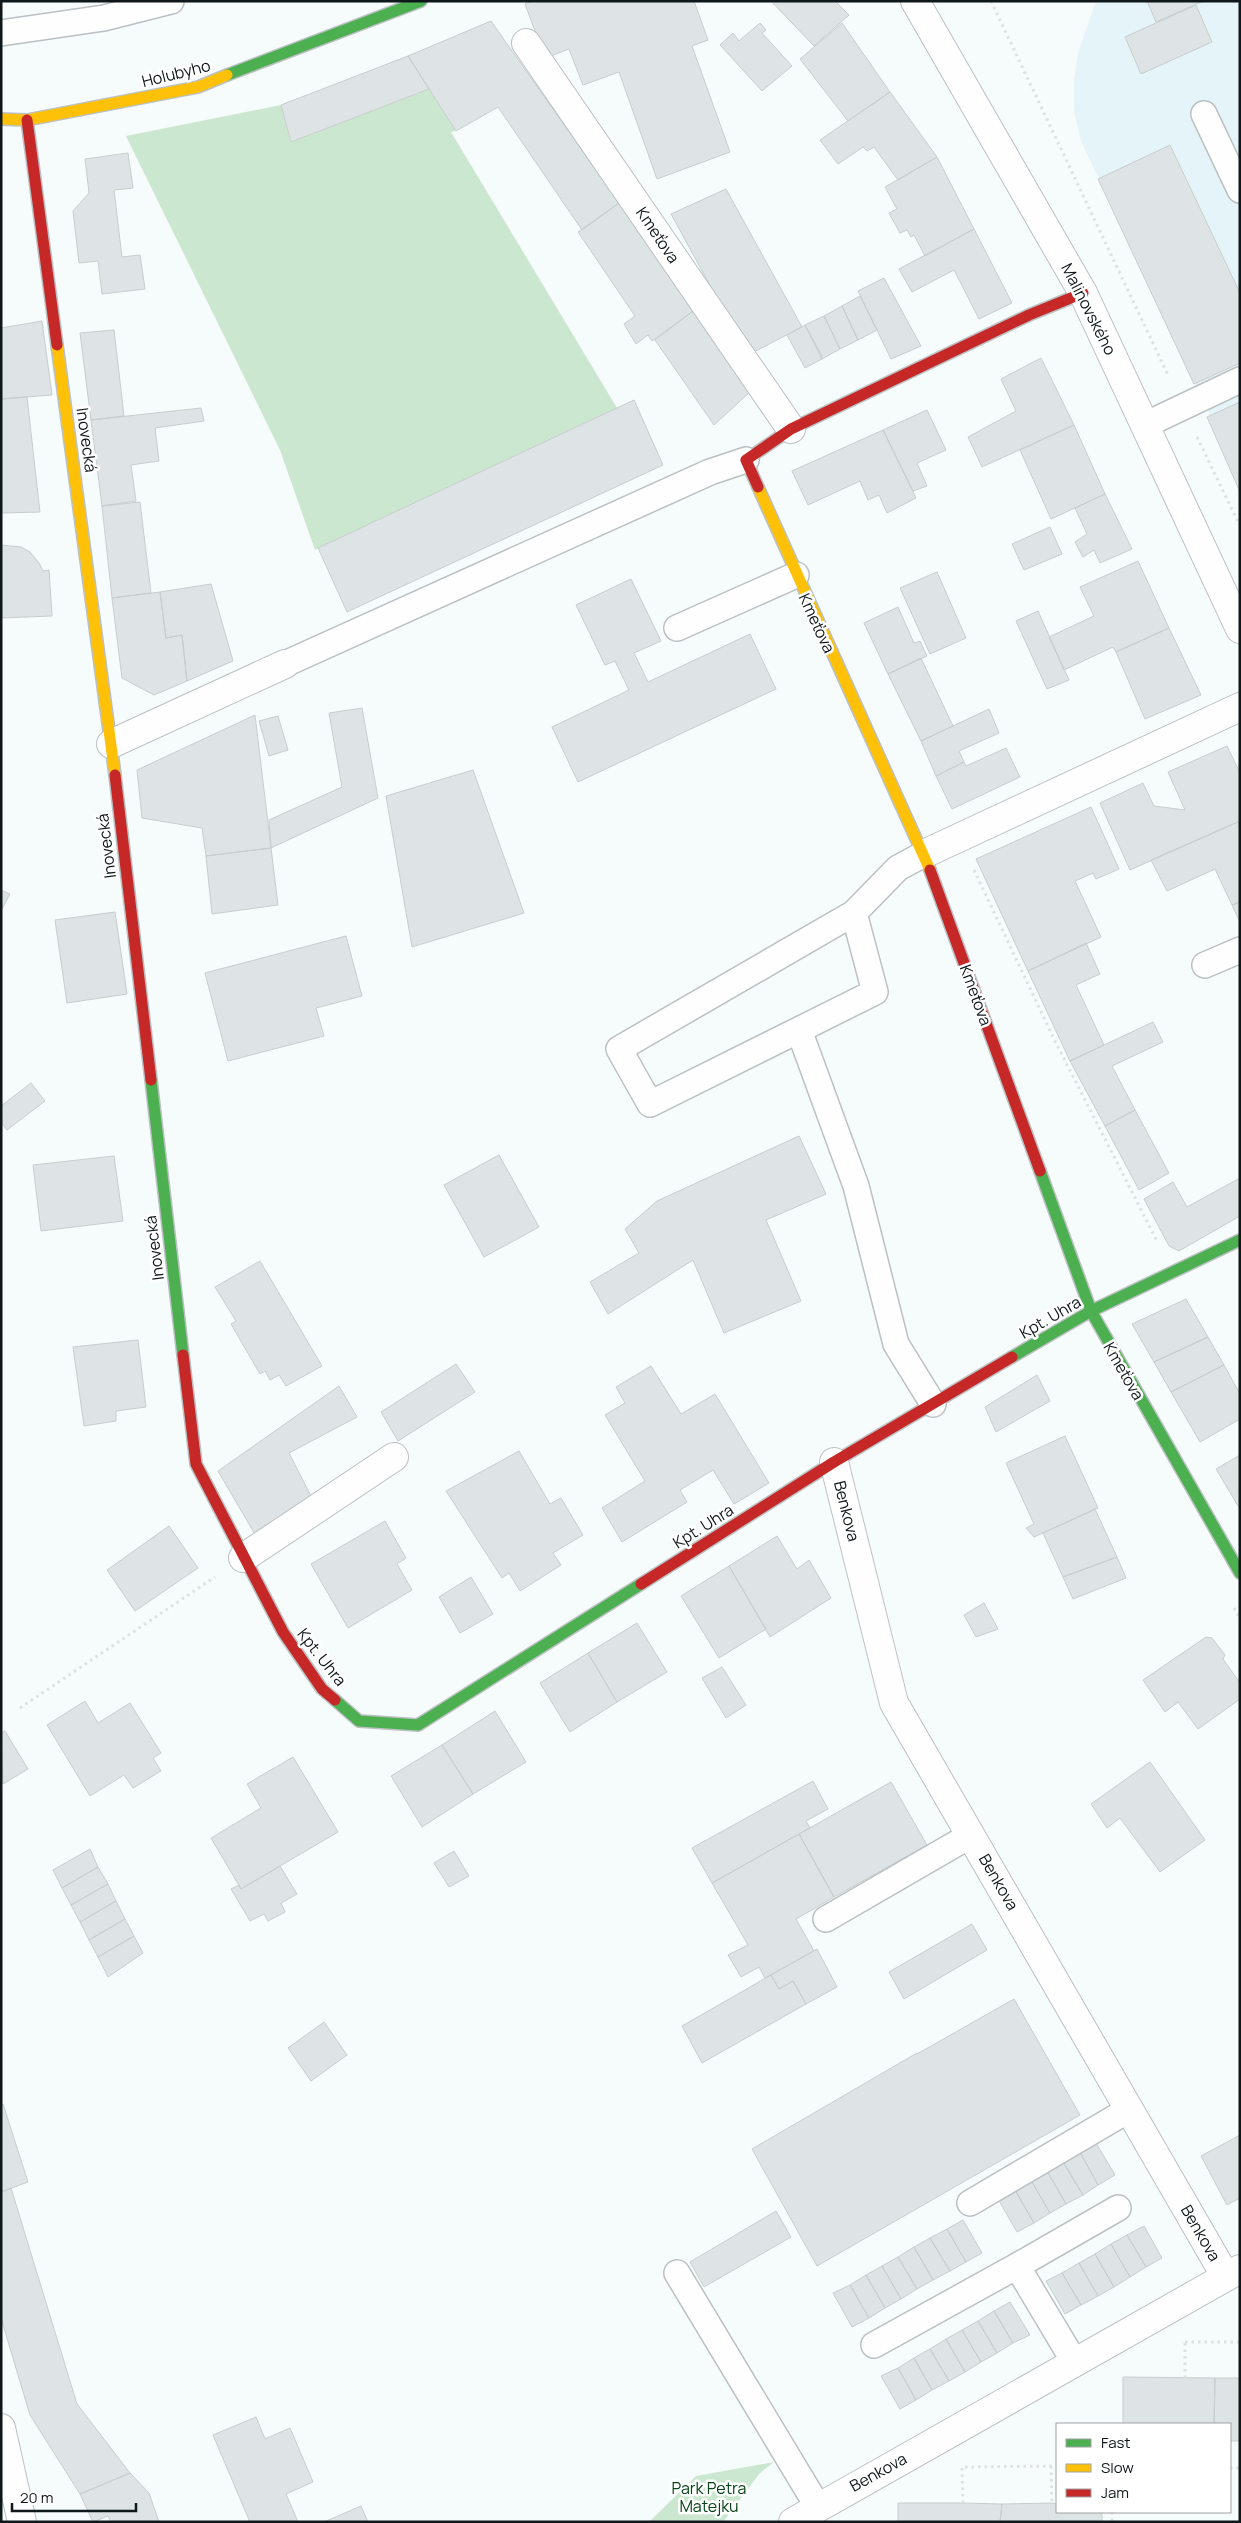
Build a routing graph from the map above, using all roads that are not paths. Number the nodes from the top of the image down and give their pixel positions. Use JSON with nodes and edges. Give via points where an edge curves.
{"nodes":[{"id":1,"x":171,"y":1,"type":"edge"},
{"id":2,"x":393,"y":1,"type":"edge"},
{"id":3,"x":421,"y":1,"type":"edge"},
{"id":4,"x":916,"y":1,"type":"edge"},
{"id":5,"x":101,"y":10,"type":"edge"},
{"id":6,"x":380,"y":14,"type":"junction"},
{"id":7,"x":1,"y":33,"type":"edge"},
{"id":8,"x":526,"y":42,"type":"dead end"},
{"id":9,"x":1204,"y":114,"type":"dead end"},
{"id":10,"x":1,"y":119,"type":"edge"},
{"id":11,"x":27,"y":120,"type":"junction"},
{"id":12,"x":1240,"y":190,"type":"edge"},
{"id":13,"x":1083,"y":293,"type":"junction"},
{"id":14,"x":1240,"y":380,"type":"edge"},
{"id":15,"x":1145,"y":425,"type":"junction"},
{"id":16,"x":791,"y":428,"type":"junction"},
{"id":17,"x":746,"y":460,"type":"junction"},
{"id":18,"x":796,"y":575,"type":"junction"},
{"id":19,"x":677,"y":628,"type":"dead end"},
{"id":20,"x":1240,"y":629,"type":"edge"},
{"id":21,"x":285,"y":664,"type":"joint"},
{"id":22,"x":1240,"y":708,"type":"edge"},
{"id":23,"x":111,"y":744,"type":"junction"},
{"id":24,"x":924,"y":854,"type":"junction"},
{"id":25,"x":854,"y":913,"type":"junction"},
{"id":26,"x":1240,"y":950,"type":"edge"},
{"id":27,"x":1205,"y":965,"type":"dead end"},
{"id":28,"x":799,"y":1030,"type":"junction"},
{"id":29,"x":1240,"y":1240,"type":"edge"},
{"id":30,"x":1091,"y":1311,"type":"junction"},
{"id":31,"x":933,"y":1404,"type":"junction"},
{"id":32,"x":394,"y":1457,"type":"dead end"},
{"id":33,"x":834,"y":1462,"type":"junction"},
{"id":34,"x":243,"y":1558,"type":"junction"},
{"id":35,"x":1240,"y":1573,"type":"edge"},
{"id":36,"x":971,"y":1835,"type":"junction"},
{"id":37,"x":826,"y":1919,"type":"dead end"},
{"id":38,"x":1130,"y":2109,"type":"junction"},
{"id":39,"x":970,"y":2202,"type":"dead end"},
{"id":40,"x":1118,"y":2208,"type":"dead end"},
{"id":41,"x":1018,"y":2266,"type":"junction"},
{"id":42,"x":677,"y":2273,"type":"dead end"},
{"id":43,"x":1233,"y":2273,"type":"edge"},
{"id":44,"x":874,"y":2345,"type":"dead end"},
{"id":45,"x":1075,"y":2363,"type":"junction"},
{"id":46,"x":1,"y":2428,"type":"edge"},
{"id":47,"x":818,"y":2507,"type":"junction"},
{"id":48,"x":22,"y":2522,"type":"edge"},
{"id":49,"x":793,"y":2522,"type":"edge"}],
"edges":[{"from":1,"to":5,"type":"lane"},
{"from":2,"to":6,"type":"street","name":"Holubyho"},
{"from":3,"to":6,"type":"street","name":"Holubyho"},
{"from":4,"to":13,"type":"street","name":"Malinovského"},
{"from":5,"to":7,"type":"lane"},
{"from":6,"to":11,"type":"street","name":"Holubyho","via":[[198,87]]},
{"from":8,"to":16,"type":"street","name":"Kmeťova"},
{"from":9,"to":12,"type":"lane"},
{"from":10,"to":11,"type":"street","name":"Holubyho"},
{"from":11,"to":23,"type":"street","name":"Inovecká"},
{"from":13,"to":15,"type":"street","name":"Malinovského"},
{"from":13,"to":16,"type":"street","via":[[1029,315]]},
{"from":14,"to":15,"type":"lane"},
{"from":15,"to":20,"type":"street","name":"Malinovského"},
{"from":16,"to":17,"type":"street"},
{"from":17,"to":18,"type":"street","name":"Kmeťova"},
{"from":17,"to":21,"type":"lane","via":[[710,472]]},
{"from":18,"to":19,"type":"lane"},
{"from":18,"to":24,"type":"street","name":"Kmeťova"},
{"from":21,"to":23,"type":"street"},
{"from":22,"to":24,"type":"street"},
{"from":23,"to":34,"type":"street","name":"Inovecká","via":[[196,1464]]},
{"from":24,"to":25,"type":"lane","via":[[898,868]]},
{"from":24,"to":30,"type":"street","name":"Kmeťova"},
{"from":25,"to":28,"type":"lane","via":[[875,992]]},
{"from":25,"to":28,"type":"lane","via":[[619,1049],[650,1104]]},
{"from":26,"to":27,"type":"lane"},
{"from":28,"to":31,"type":"lane","via":[[856,1186],[896,1344]]},
{"from":29,"to":30,"type":"street","name":"Kpt. Uhra"},
{"from":30,"to":31,"type":"street","name":"Kpt. Uhra"},
{"from":30,"to":35,"type":"street","name":"Kmeťova"},
{"from":31,"to":33,"type":"street","name":"Kpt. Uhra"},
{"from":32,"to":34,"type":"street"},
{"from":33,"to":34,"type":"street","name":"Kpt. Uhra","via":[[418,1725],[359,1721],[322,1689],[283,1632]]},
{"from":33,"to":36,"type":"street","name":"Benkova","via":[[894,1703]]},
{"from":36,"to":37,"type":"lane"},
{"from":36,"to":38,"type":"street","name":"Benkova"},
{"from":38,"to":39,"type":"lane"},
{"from":38,"to":43,"type":"street","name":"Benkova"},
{"from":40,"to":41,"type":"lane"},
{"from":41,"to":44,"type":"lane"},
{"from":41,"to":45,"type":"lane"},
{"from":42,"to":47,"type":"lane"},
{"from":43,"to":45,"type":"street","name":"Benkova"},
{"from":45,"to":47,"type":"street","name":"Benkova"},
{"from":46,"to":48,"type":"street"},
{"from":47,"to":49,"type":"street","name":"Benkova"}]}
